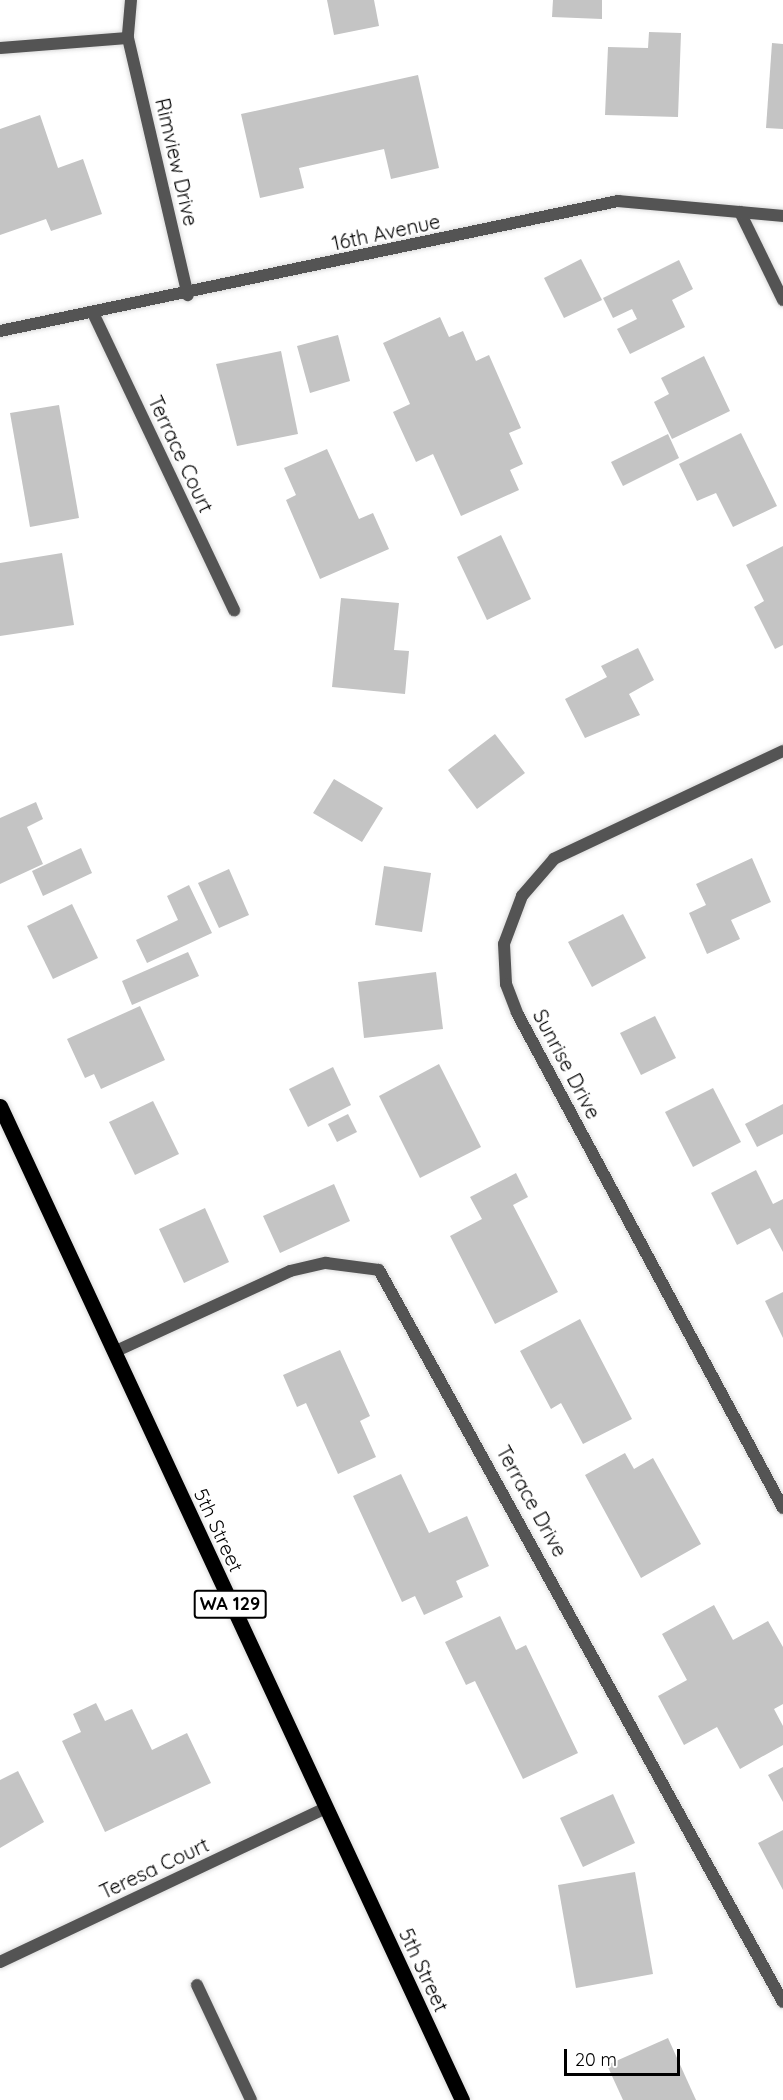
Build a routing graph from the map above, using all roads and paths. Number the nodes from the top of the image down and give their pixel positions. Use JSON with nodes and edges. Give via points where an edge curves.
{"nodes":[{"id":1,"x":131,"y":0,"type":"edge"},
{"id":2,"x":128,"y":38,"type":"junction"},
{"id":3,"x":0,"y":48,"type":"edge"},
{"id":4,"x":740,"y":212,"type":"junction"},
{"id":5,"x":783,"y":216,"type":"edge"},
{"id":6,"x":188,"y":295,"type":"junction"},
{"id":7,"x":783,"y":300,"type":"edge"},
{"id":8,"x":94,"y":315,"type":"junction"},
{"id":9,"x":0,"y":331,"type":"edge"},
{"id":10,"x":234,"y":610,"type":"dead end"},
{"id":11,"x":783,"y":751,"type":"edge"},
{"id":12,"x":0,"y":1106,"type":"edge"},
{"id":13,"x":114,"y":1352,"type":"junction"},
{"id":14,"x":783,"y":1508,"type":"edge"},
{"id":15,"x":324,"y":1809,"type":"junction"},
{"id":16,"x":0,"y":1962,"type":"edge"},
{"id":17,"x":197,"y":1985,"type":"dead end"},
{"id":18,"x":783,"y":2002,"type":"edge"},
{"id":19,"x":251,"y":2100,"type":"edge"},
{"id":20,"x":462,"y":2100,"type":"edge"}],
"edges":[{"from":1,"to":2,"type":"street","name":"Rimview Drive"},
{"from":2,"to":3,"type":"street"},
{"from":2,"to":6,"type":"street","name":"Rimview Drive"},
{"from":4,"to":5,"type":"street","name":"16th Avenue"},
{"from":4,"to":6,"type":"street","name":"16th Avenue","via":[[618,201]]},
{"from":4,"to":7,"type":"street"},
{"from":6,"to":8,"type":"street","name":"16th Avenue"},
{"from":8,"to":9,"type":"street","name":"16th Avenue"},
{"from":8,"to":10,"type":"street","name":"Terrace Court"},
{"from":11,"to":14,"type":"street","name":"Sunrise Drive","via":[[554,859],[522,896],[504,944],[506,984],[517,1013]]},
{"from":12,"to":13,"type":"main road","name":"5th Street","number":"WA 129"},
{"from":13,"to":15,"type":"main road","name":"5th Street","number":"WA 129"},
{"from":13,"to":18,"type":"street","name":"Terrace Drive","via":[[290,1271],[326,1263],[379,1270]]},
{"from":15,"to":16,"type":"street","name":"Teresa Court"},
{"from":15,"to":20,"type":"main road","name":"5th Street","number":"WA 129"},
{"from":17,"to":19,"type":"street"}]}
